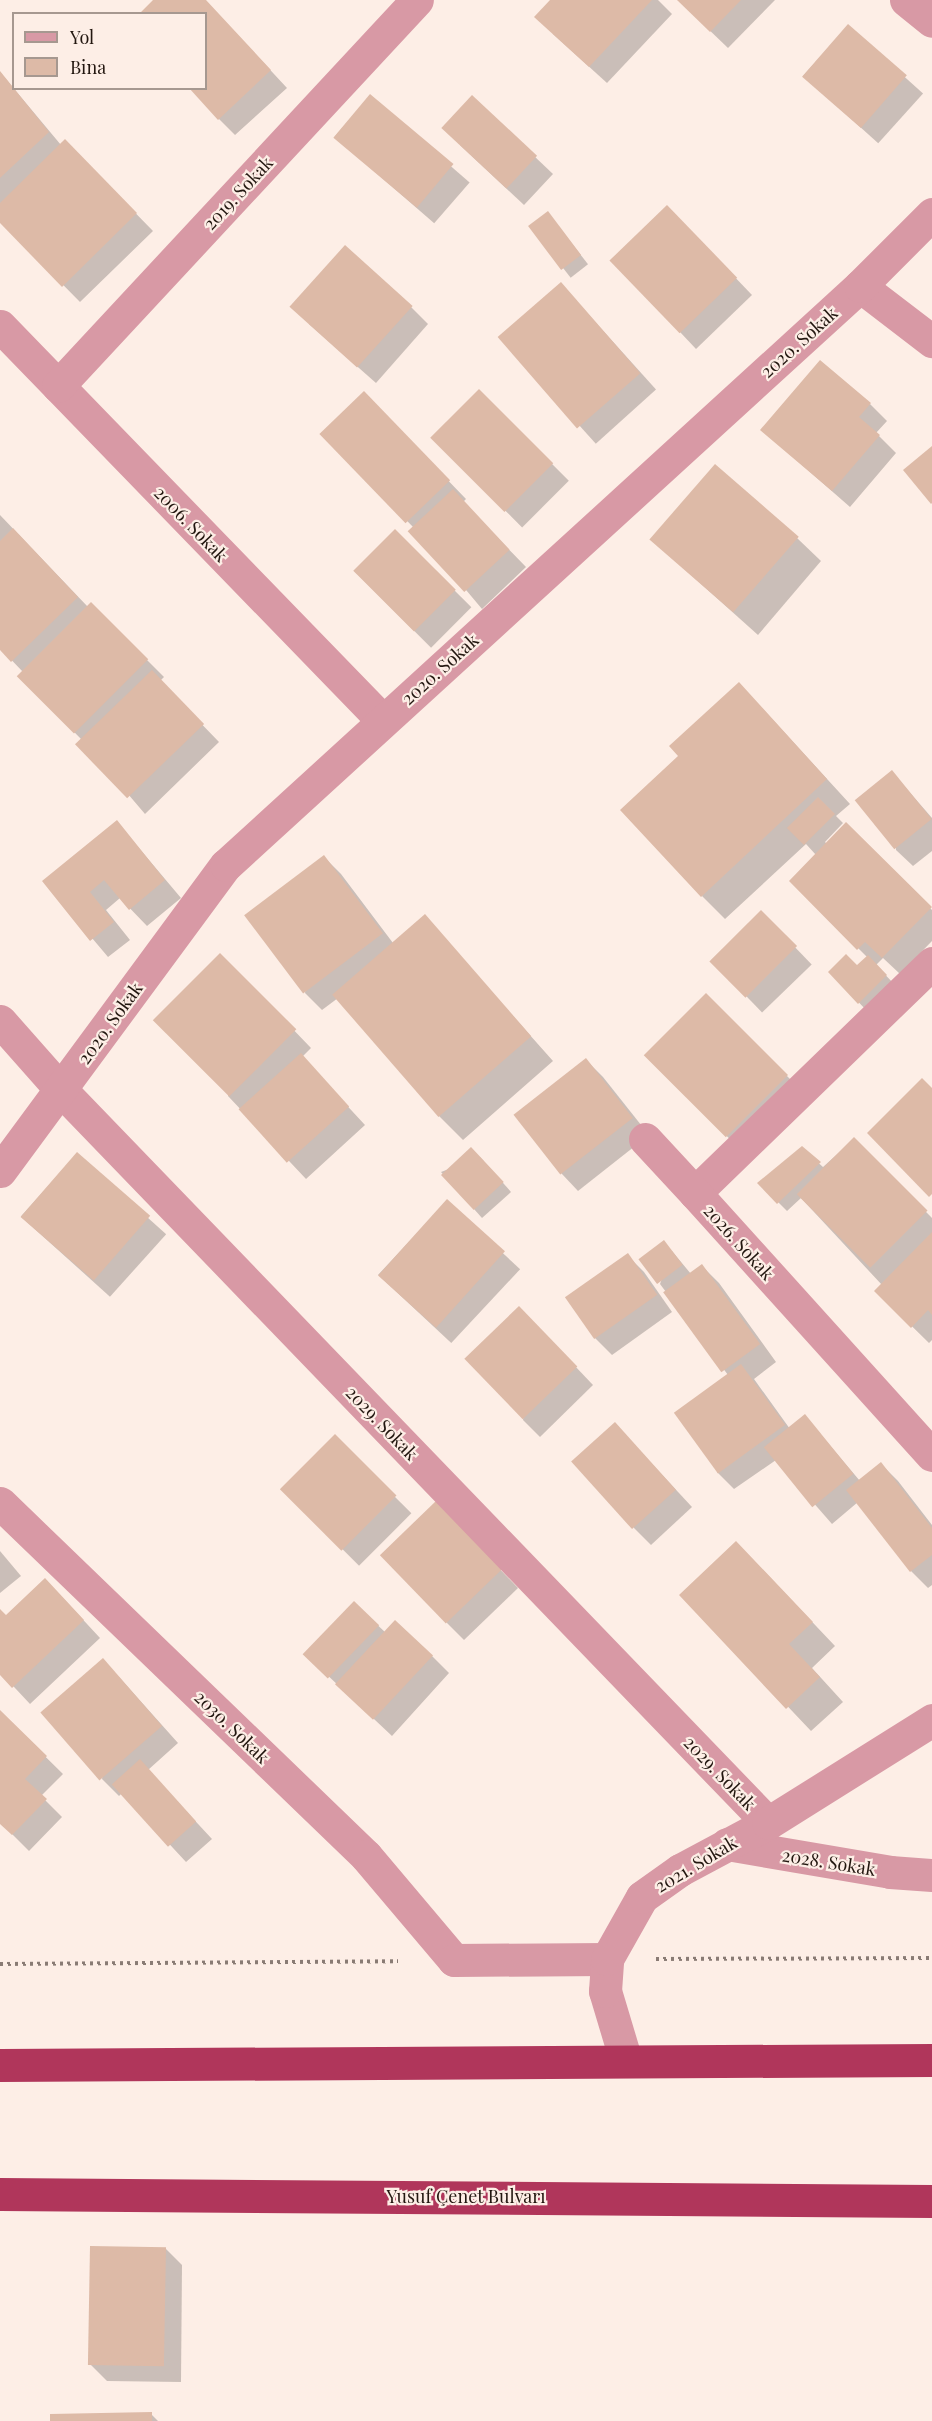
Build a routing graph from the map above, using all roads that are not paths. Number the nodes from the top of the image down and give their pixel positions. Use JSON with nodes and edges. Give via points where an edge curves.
{"nodes":[{"id":1,"x":417,"y":0,"type":"edge"},
{"id":2,"x":906,"y":0,"type":"edge"},
{"id":3,"x":932,"y":21,"type":"edge"},
{"id":4,"x":932,"y":214,"type":"edge"},
{"id":5,"x":860,"y":286,"type":"junction"},
{"id":6,"x":0,"y":326,"type":"edge"},
{"id":7,"x":932,"y":341,"type":"edge"},
{"id":8,"x":58,"y":386,"type":"junction"},
{"id":9,"x":383,"y":722,"type":"junction"},
{"id":10,"x":932,"y":963,"type":"edge"},
{"id":11,"x":0,"y":1022,"type":"edge"},
{"id":12,"x":61,"y":1089,"type":"junction"},
{"id":13,"x":645,"y":1139,"type":"dead end"},
{"id":14,"x":0,"y":1171,"type":"edge"},
{"id":15,"x":695,"y":1193,"type":"junction"},
{"id":16,"x":932,"y":1455,"type":"edge"},
{"id":17,"x":0,"y":1503,"type":"edge"},
{"id":18,"x":932,"y":1720,"type":"edge"},
{"id":19,"x":768,"y":1823,"type":"junction"},
{"id":20,"x":726,"y":1844,"type":"junction"},
{"id":21,"x":932,"y":1875,"type":"edge"},
{"id":22,"x":607,"y":1959,"type":"junction"},
{"id":23,"x":932,"y":2060,"type":"edge"},
{"id":24,"x":626,"y":2061,"type":"junction"},
{"id":25,"x":0,"y":2065,"type":"edge"},
{"id":26,"x":0,"y":2194,"type":"edge"},
{"id":27,"x":932,"y":2201,"type":"edge"}],
"edges":[{"from":1,"to":8,"type":"street","name":"2019. Sokak"},
{"from":2,"to":3,"type":"street"},
{"from":4,"to":5,"type":"street","name":"2020. Sokak"},
{"from":5,"to":7,"type":"street"},
{"from":5,"to":9,"type":"street","name":"2020. Sokak"},
{"from":6,"to":8,"type":"street","name":"2006. Sokak"},
{"from":8,"to":9,"type":"street","name":"2006. Sokak"},
{"from":9,"to":12,"type":"street","name":"2020. Sokak","via":[[226,865]]},
{"from":10,"to":15,"type":"street","name":"2026. Sokak"},
{"from":11,"to":12,"type":"street","name":"2029. Sokak"},
{"from":12,"to":14,"type":"street","name":"2020. Sokak"},
{"from":12,"to":19,"type":"street","name":"2029. Sokak"},
{"from":13,"to":15,"type":"street"},
{"from":15,"to":16,"type":"street","name":"2026. Sokak"},
{"from":17,"to":22,"type":"street","name":"2030. Sokak","via":[[366,1856],[454,1960]]},
{"from":18,"to":19,"type":"street","name":"2021. Sokak"},
{"from":19,"to":20,"type":"street","name":"2021. Sokak"},
{"from":20,"to":21,"type":"street","name":"2028. Sokak","via":[[890,1872]]},
{"from":20,"to":22,"type":"street","name":"2021. Sokak","via":[[680,1870],[642,1898]]},
{"from":22,"to":24,"type":"street","name":"2021. Sokak","via":[[605,1991]]},
{"from":23,"to":24,"type":"highway"},
{"from":24,"to":25,"type":"highway"},
{"from":26,"to":27,"type":"highway","name":"Yusuf Çenet Bulvarı"}]}
